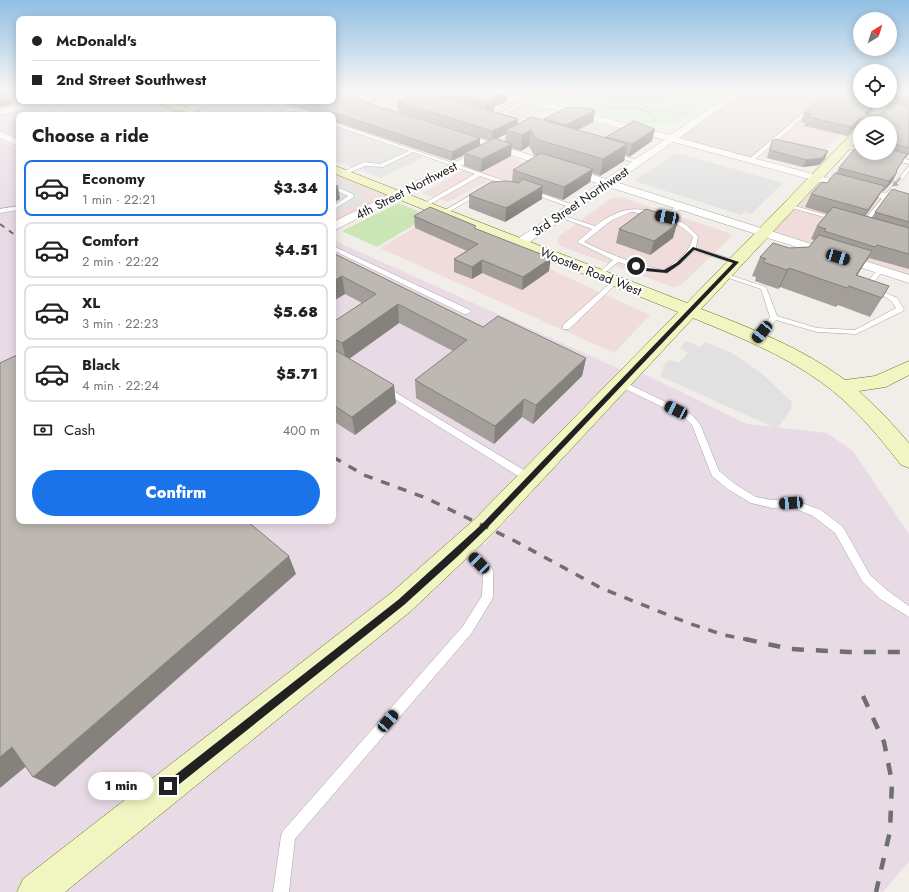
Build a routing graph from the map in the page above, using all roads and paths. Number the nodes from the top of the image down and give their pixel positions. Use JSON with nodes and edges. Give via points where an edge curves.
{"nodes":[{"id":1,"x":0,"y":134,"type":"edge"},
{"id":2,"x":363,"y":134,"type":"edge"},
{"id":3,"x":454,"y":134,"type":"edge"},
{"id":4,"x":651,"y":134,"type":"edge"},
{"id":5,"x":678,"y":134,"type":"edge"},
{"id":6,"x":782,"y":134,"type":"edge"},
{"id":7,"x":507,"y":139,"type":"edge"},
{"id":8,"x":671,"y":139,"type":"junction"},
{"id":9,"x":853,"y":139,"type":"edge"},
{"id":10,"x":16,"y":142,"type":"edge"},
{"id":11,"x":493,"y":146,"type":"junction"},
{"id":12,"x":846,"y":146,"type":"junction"},
{"id":13,"x":853,"y":148,"type":"edge"},
{"id":14,"x":412,"y":151,"type":"junction"},
{"id":15,"x":609,"y":153,"type":"edge"},
{"id":16,"x":897,"y":159,"type":"edge"},
{"id":17,"x":750,"y":160,"type":"junction"},
{"id":18,"x":638,"y":162,"type":"junction"},
{"id":19,"x":909,"y":162,"type":"edge"},
{"id":20,"x":454,"y":166,"type":"junction"},
{"id":21,"x":909,"y":168,"type":"edge"},
{"id":22,"x":336,"y":171,"type":"edge"},
{"id":23,"x":479,"y":174,"type":"junction"},
{"id":24,"x":816,"y":178,"type":"junction"},
{"id":25,"x":608,"y":182,"type":"junction"},
{"id":26,"x":506,"y":184,"type":"junction"},
{"id":27,"x":500,"y":187,"type":"edge"},
{"id":28,"x":336,"y":188,"type":"edge"},
{"id":29,"x":520,"y":188,"type":"edge"},
{"id":30,"x":506,"y":190,"type":"edge"},
{"id":31,"x":513,"y":191,"type":"edge"},
{"id":32,"x":482,"y":192,"type":"edge"},
{"id":33,"x":527,"y":193,"type":"edge"},
{"id":34,"x":397,"y":194,"type":"junction"},
{"id":35,"x":884,"y":196,"type":"junction"},
{"id":36,"x":909,"y":203,"type":"edge"},
{"id":37,"x":425,"y":205,"type":"junction"},
{"id":38,"x":336,"y":206,"type":"edge"},
{"id":39,"x":680,"y":206,"type":"junction"},
{"id":40,"x":790,"y":206,"type":"junction"},
{"id":41,"x":16,"y":208,"type":"edge"},
{"id":42,"x":0,"y":211,"type":"edge"},
{"id":43,"x":567,"y":211,"type":"junction"},
{"id":44,"x":443,"y":213,"type":"junction"},
{"id":45,"x":667,"y":217,"type":"junction"},
{"id":46,"x":336,"y":220,"type":"edge"},
{"id":47,"x":840,"y":220,"type":"edge"},
{"id":48,"x":345,"y":221,"type":"junction"},
{"id":49,"x":854,"y":225,"type":"edge"},
{"id":50,"x":336,"y":226,"type":"edge"},
{"id":51,"x":862,"y":227,"type":"junction"},
{"id":52,"x":596,"y":228,"type":"junction"},
{"id":53,"x":868,"y":229,"type":"edge"},
{"id":54,"x":764,"y":233,"type":"junction"},
{"id":55,"x":520,"y":243,"type":"junction"},
{"id":56,"x":693,"y":248,"type":"junction"},
{"id":57,"x":336,"y":249,"type":"edge"},
{"id":58,"x":616,"y":260,"type":"junction"},
{"id":59,"x":736,"y":262,"type":"junction"},
{"id":60,"x":880,"y":270,"type":"junction"},
{"id":61,"x":599,"y":275,"type":"junction"},
{"id":62,"x":723,"y":275,"type":"junction"},
{"id":63,"x":909,"y":280,"type":"edge"},
{"id":64,"x":616,"y":281,"type":"junction"},
{"id":65,"x":689,"y":310,"type":"junction"},
{"id":66,"x":467,"y":312,"type":"dead end"},
{"id":67,"x":774,"y":317,"type":"junction"},
{"id":68,"x":566,"y":327,"type":"dead end"},
{"id":69,"x":757,"y":339,"type":"junction"},
{"id":70,"x":909,"y":367,"type":"edge"},
{"id":71,"x":620,"y":383,"type":"junction"},
{"id":72,"x":380,"y":386,"type":"edge"},
{"id":73,"x":842,"y":387,"type":"junction"},
{"id":74,"x":909,"y":459,"type":"edge"},
{"id":75,"x":529,"y":478,"type":"junction"},
{"id":76,"x":463,"y":546,"type":"junction"},
{"id":77,"x":909,"y":612,"type":"edge"},
{"id":78,"x":36,"y":892,"type":"edge"},
{"id":79,"x":281,"y":892,"type":"edge"}],
"edges":[{"from":1,"to":10,"type":"street"},
{"from":2,"to":14,"type":"lane"},
{"from":3,"to":11,"type":"street"},
{"from":4,"to":8,"type":"street"},
{"from":5,"to":8,"type":"street","name":"3rd Street Northwest"},
{"from":6,"to":17,"type":"lane"},
{"from":7,"to":11,"type":"street","name":"4th Street Northwest"},
{"from":8,"to":17,"type":"street"},
{"from":8,"to":18,"type":"street","name":"3rd Street Northwest"},
{"from":9,"to":12,"type":"street"},
{"from":11,"to":20,"type":"street","name":"4th Street Northwest"},
{"from":11,"to":25,"type":"street"},
{"from":12,"to":13,"type":"lane"},
{"from":12,"to":24,"type":"street"},
{"from":14,"to":20,"type":"lane"},
{"from":14,"to":22,"type":"lane","via":[[381,166],[364,164]]},
{"from":15,"to":18,"type":"lane"},
{"from":16,"to":19,"type":"lane"},
{"from":17,"to":24,"type":"street"},
{"from":18,"to":25,"type":"street","name":"3rd Street Northwest"},
{"from":20,"to":23,"type":"lane"},
{"from":20,"to":34,"type":"street","name":"4th Street Northwest"},
{"from":21,"to":35,"type":"lane","one_way":true},
{"from":22,"to":34,"type":"street","name":"Wooster Road West"},
{"from":23,"to":26,"type":"lane"},
{"from":23,"to":37,"type":"lane"},
{"from":24,"to":35,"type":"street"},
{"from":24,"to":40,"type":"street"},
{"from":25,"to":39,"type":"street"},
{"from":25,"to":43,"type":"street","name":"3rd Street Northwest"},
{"from":26,"to":27,"type":"lane"},
{"from":26,"to":29,"type":"lane"},
{"from":28,"to":38,"type":"lane","via":[[351,195]]},
{"from":30,"to":31,"type":"lane"},
{"from":32,"to":44,"type":"lane"},
{"from":33,"to":43,"type":"lane"},
{"from":34,"to":37,"type":"street","name":"Wooster Road West"},
{"from":34,"to":48,"type":"street","name":"4th Street Northwest"},
{"from":35,"to":36,"type":"street"},
{"from":35,"to":51,"type":"lane"},
{"from":37,"to":44,"type":"street","name":"Wooster Road West"},
{"from":39,"to":45,"type":"lane"},
{"from":39,"to":54,"type":"street"},
{"from":40,"to":47,"type":"lane"},
{"from":40,"to":54,"type":"street"},
{"from":41,"to":42,"type":"lane"},
{"from":43,"to":52,"type":"lane"},
{"from":43,"to":55,"type":"street","name":"3rd Street Northwest"},
{"from":44,"to":55,"type":"street","name":"Wooster Road West"},
{"from":45,"to":52,"type":"lane","via":[[631,210],[621,212]]},
{"from":45,"to":56,"type":"lane","via":[[691,230],[696,237]]},
{"from":46,"to":48,"type":"lane"},
{"from":48,"to":50,"type":"street","name":"4th Street Northwest"},
{"from":49,"to":51,"type":"lane"},
{"from":51,"to":53,"type":"lane"},
{"from":52,"to":58,"type":"lane","via":[[580,242]]},
{"from":54,"to":59,"type":"street"},
{"from":54,"to":60,"type":"street"},
{"from":55,"to":61,"type":"street","name":"Wooster Road West"},
{"from":56,"to":58,"type":"lane","via":[[678,264],[665,272],[646,270]]},
{"from":56,"to":59,"type":"lane"},
{"from":57,"to":66,"type":"lane"},
{"from":58,"to":61,"type":"lane"},
{"from":59,"to":62,"type":"street"},
{"from":60,"to":63,"type":"street"},
{"from":60,"to":67,"type":"lane","via":[[869,284],[873,289],[895,299],[900,309],[856,332],[817,330]]},
{"from":61,"to":64,"type":"street","name":"Wooster Road West"},
{"from":62,"to":65,"type":"street"},
{"from":62,"to":67,"type":"lane","via":[[764,288]]},
{"from":64,"to":65,"type":"street","name":"Wooster Road West"},
{"from":64,"to":68,"type":"lane"},
{"from":65,"to":69,"type":"street","name":"Wooster Road West"},
{"from":65,"to":71,"type":"street"},
{"from":67,"to":69,"type":"lane"},
{"from":69,"to":73,"type":"street","name":"Wooster Road West","via":[[803,362]]},
{"from":70,"to":73,"type":"street","via":[[878,382]]},
{"from":71,"to":75,"type":"street"},
{"from":71,"to":77,"type":"lane","via":[[688,416],[696,424],[715,473],[732,487],[754,500],[772,504],[791,503],[823,517],[839,530],[866,578],[884,595]]},
{"from":72,"to":75,"type":"lane"},
{"from":73,"to":74,"type":"street","name":"Wooster Road West","via":[[891,435]]},
{"from":75,"to":76,"type":"street"},
{"from":76,"to":78,"type":"street","via":[[401,602]]},
{"from":76,"to":79,"type":"lane","via":[[488,571],[487,597],[467,630],[288,836]]}]}
